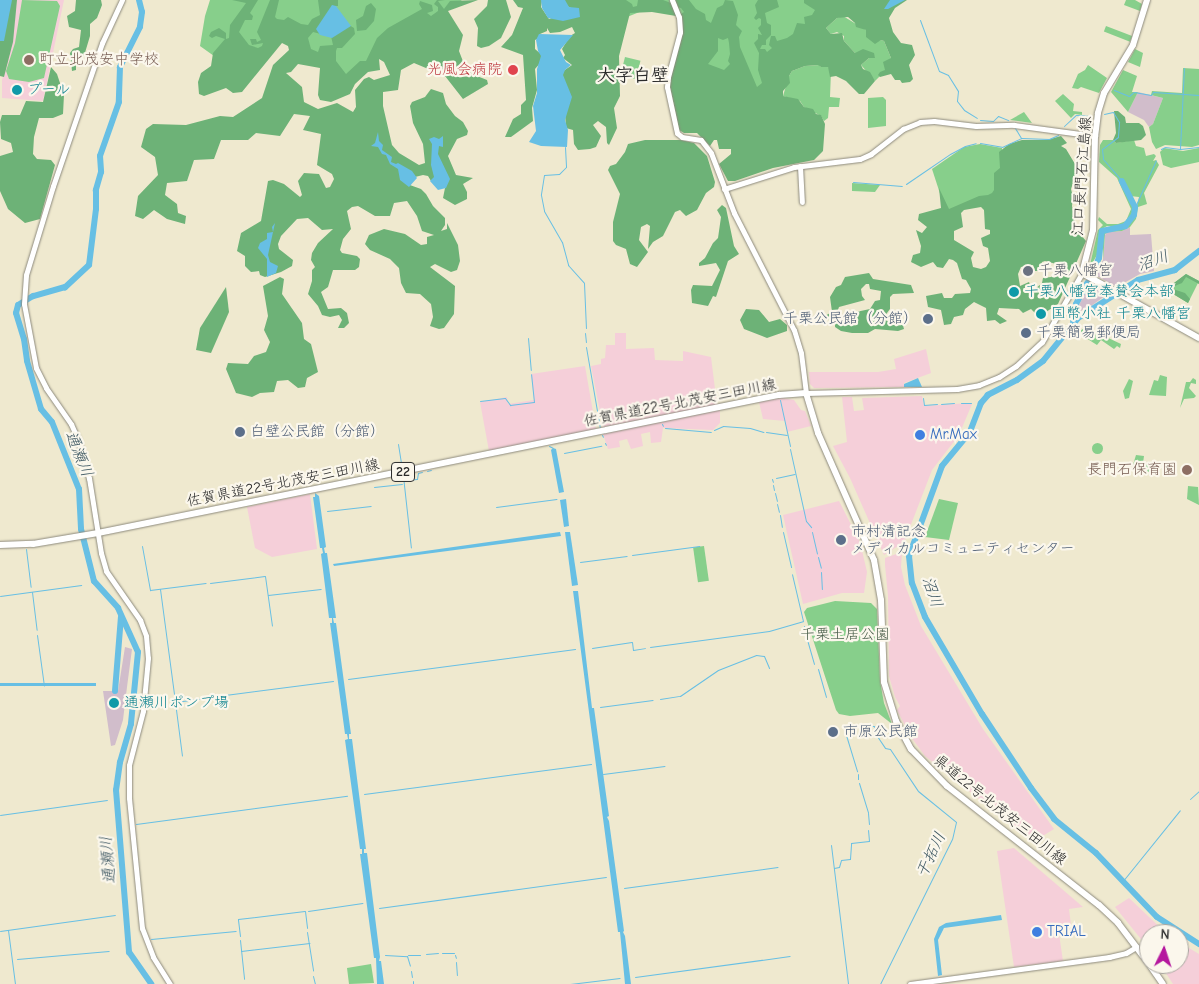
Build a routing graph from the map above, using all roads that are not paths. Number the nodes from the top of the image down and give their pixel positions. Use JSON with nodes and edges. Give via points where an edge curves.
{"nodes":[{"id":1,"x":122,"y":0,"type":"edge"},
{"id":2,"x":672,"y":0,"type":"edge"},
{"id":3,"x":1147,"y":0,"type":"edge"},
{"id":4,"x":1095,"y":136,"type":"junction"},
{"id":5,"x":800,"y":166,"type":"junction"},
{"id":6,"x":724,"y":189,"type":"junction"},
{"id":7,"x":802,"y":202,"type":"dead end"},
{"id":8,"x":1082,"y":273,"type":"junction"},
{"id":9,"x":1199,"y":338,"type":"edge"},
{"id":10,"x":806,"y":393,"type":"junction"},
{"id":11,"x":98,"y":534,"type":"junction"},
{"id":12,"x":0,"y":545,"type":"edge"},
{"id":13,"x":1136,"y":947,"type":"junction"},
{"id":14,"x":1139,"y":951,"type":"edge"},
{"id":15,"x":170,"y":984,"type":"edge"},
{"id":16,"x":910,"y":984,"type":"edge"}],
"edges":[{"from":1,"to":11,"type":"street","via":[[102,43],[53,186],[28,266],[24,298],[36,368],[78,440],[90,483]]},
{"from":2,"to":6,"type":"street","via":[[680,23],[667,83],[676,130],[679,136],[696,138],[706,144]]},
{"from":3,"to":4,"type":"main road","name":"江口長門石江島線","via":[[1134,44],[1100,104]]},
{"from":4,"to":5,"type":"street","via":[[1014,125],[976,126],[927,121],[907,126],[860,159]]},
{"from":4,"to":8,"type":"main road","name":"江口長門石江島線","via":[[1093,230]]},
{"from":5,"to":6,"type":"street"},
{"from":5,"to":7,"type":"street"},
{"from":6,"to":10,"type":"street","via":[[794,330],[801,353]]},
{"from":8,"to":9,"type":"main road"},
{"from":8,"to":10,"type":"street","via":[[1042,342],[999,377],[957,389]]},
{"from":10,"to":11,"type":"main road","name":"佐賀県道22号北茂安三田川線","number":"22","via":[[778,395]]},
{"from":10,"to":13,"type":"main road","name":"県道22号北茂安三田川線","via":[[818,433],[874,560],[880,591],[884,682],[896,721],[910,749],[947,786],[1099,904]]},
{"from":11,"to":12,"type":"main road","name":"佐賀県道22号北茂安三田川線","number":"22","via":[[33,544]]},
{"from":11,"to":15,"type":"street","via":[[106,571],[140,620],[148,646],[143,711],[129,765],[129,798],[142,928],[153,957]]},
{"from":13,"to":14,"type":"main road","name":"県道22号北茂安三田川線"},
{"from":13,"to":16,"type":"street","via":[[1109,957]]}]}
